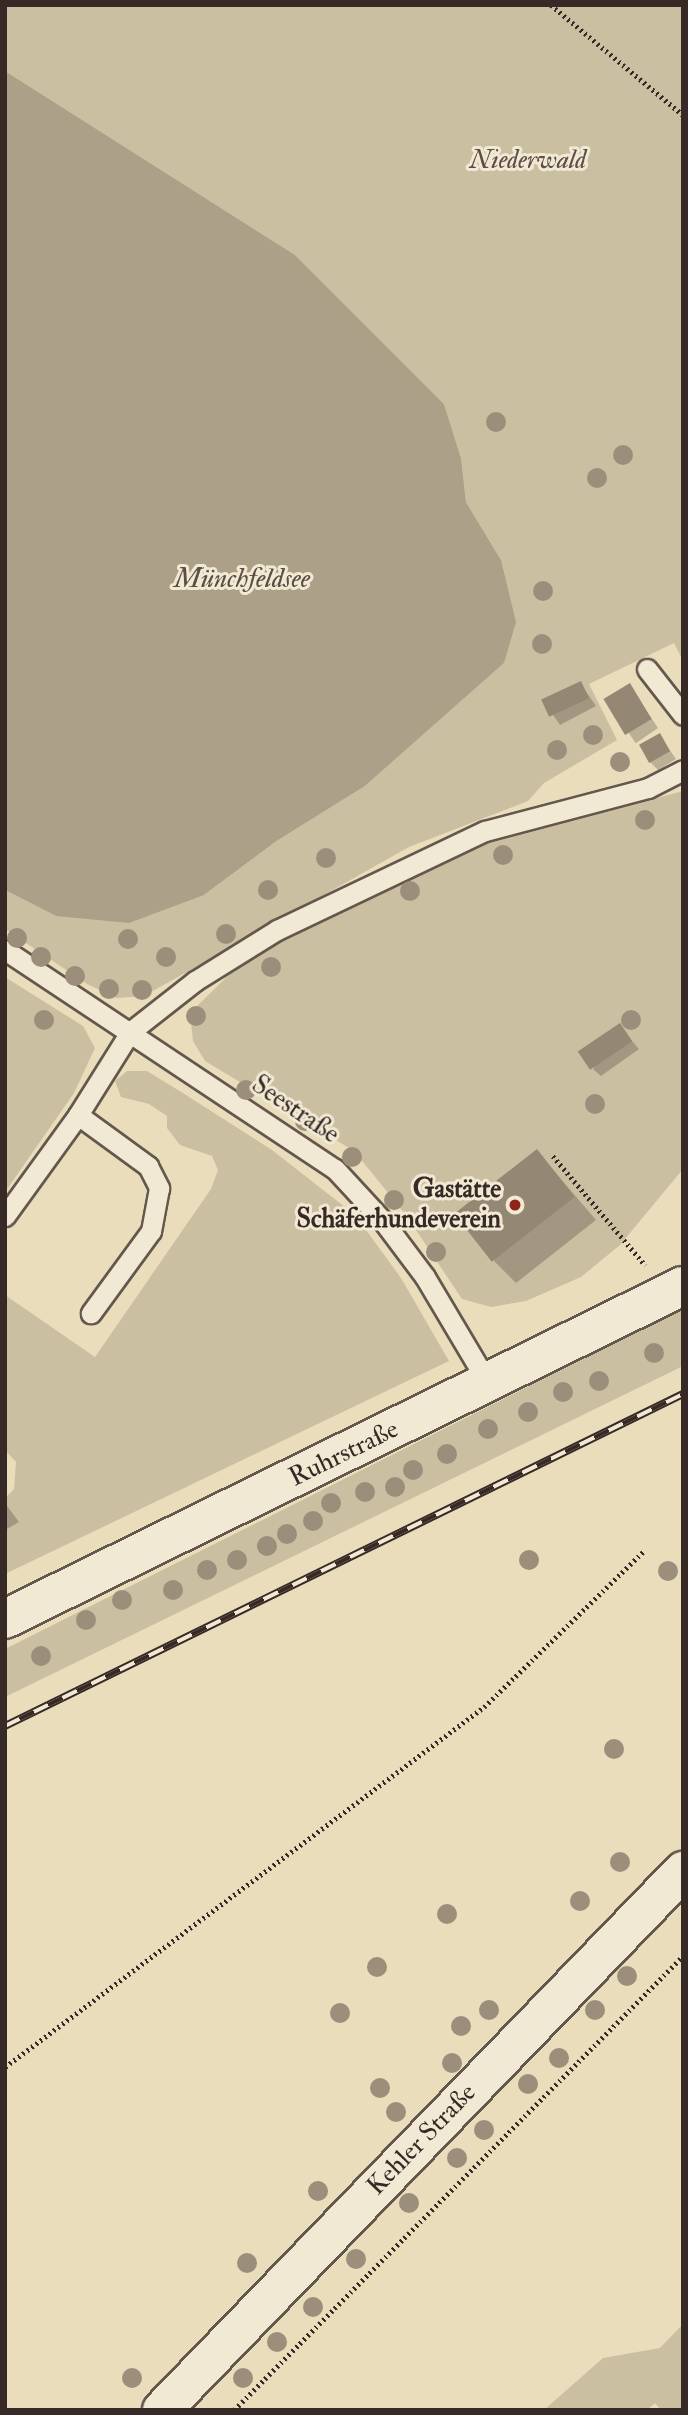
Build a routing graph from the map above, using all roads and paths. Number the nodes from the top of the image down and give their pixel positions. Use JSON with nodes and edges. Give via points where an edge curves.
{"nodes":[{"id":1,"x":551,"y":5,"type":"edge"},
{"id":2,"x":683,"y":115,"type":"edge"},
{"id":3,"x":647,"y":669,"type":"dead end"},
{"id":4,"x":683,"y":715,"type":"edge"},
{"id":5,"x":683,"y":770,"type":"edge"},
{"id":6,"x":5,"y":950,"type":"edge"},
{"id":7,"x":130,"y":1032,"type":"junction"},
{"id":8,"x":78,"y":1115,"type":"junction"},
{"id":9,"x":553,"y":1156,"type":"dead end"},
{"id":10,"x":5,"y":1216,"type":"edge"},
{"id":11,"x":675,"y":1289,"type":"edge"},
{"id":12,"x":91,"y":1313,"type":"dead end"},
{"id":13,"x":488,"y":1383,"type":"junction"},
{"id":14,"x":645,"y":1550,"type":"dead end"},
{"id":15,"x":5,"y":1619,"type":"edge"},
{"id":16,"x":683,"y":1871,"type":"edge"},
{"id":17,"x":683,"y":1956,"type":"edge"},
{"id":18,"x":5,"y":2067,"type":"edge"},
{"id":19,"x":162,"y":2410,"type":"edge"},
{"id":20,"x":234,"y":2410,"type":"edge"}],
"edges":[{"from":1,"to":2,"type":"path"},
{"from":3,"to":4,"type":"lane"},
{"from":5,"to":7,"type":"lane","via":[[648,788],[485,831],[385,876],[277,930],[195,981]]},
{"from":6,"to":7,"type":"lane","name":"Seestraße"},
{"from":7,"to":8,"type":"lane"},
{"from":7,"to":13,"type":"lane","name":"Seestraße","via":[[335,1169],[383,1221],[425,1277]]},
{"from":8,"to":10,"type":"lane"},
{"from":8,"to":12,"type":"lane","via":[[148,1166],[159,1188],[151,1231]]},
{"from":9,"to":11,"type":"path"},
{"from":11,"to":13,"type":"main road","name":"Ruhrstraße"},
{"from":13,"to":15,"type":"main road","name":"Ruhrstraße"},
{"from":14,"to":18,"type":"path","via":[[484,1707]]},
{"from":16,"to":19,"type":"main road","name":"Kehler Straße"},
{"from":17,"to":20,"type":"path"}]}
